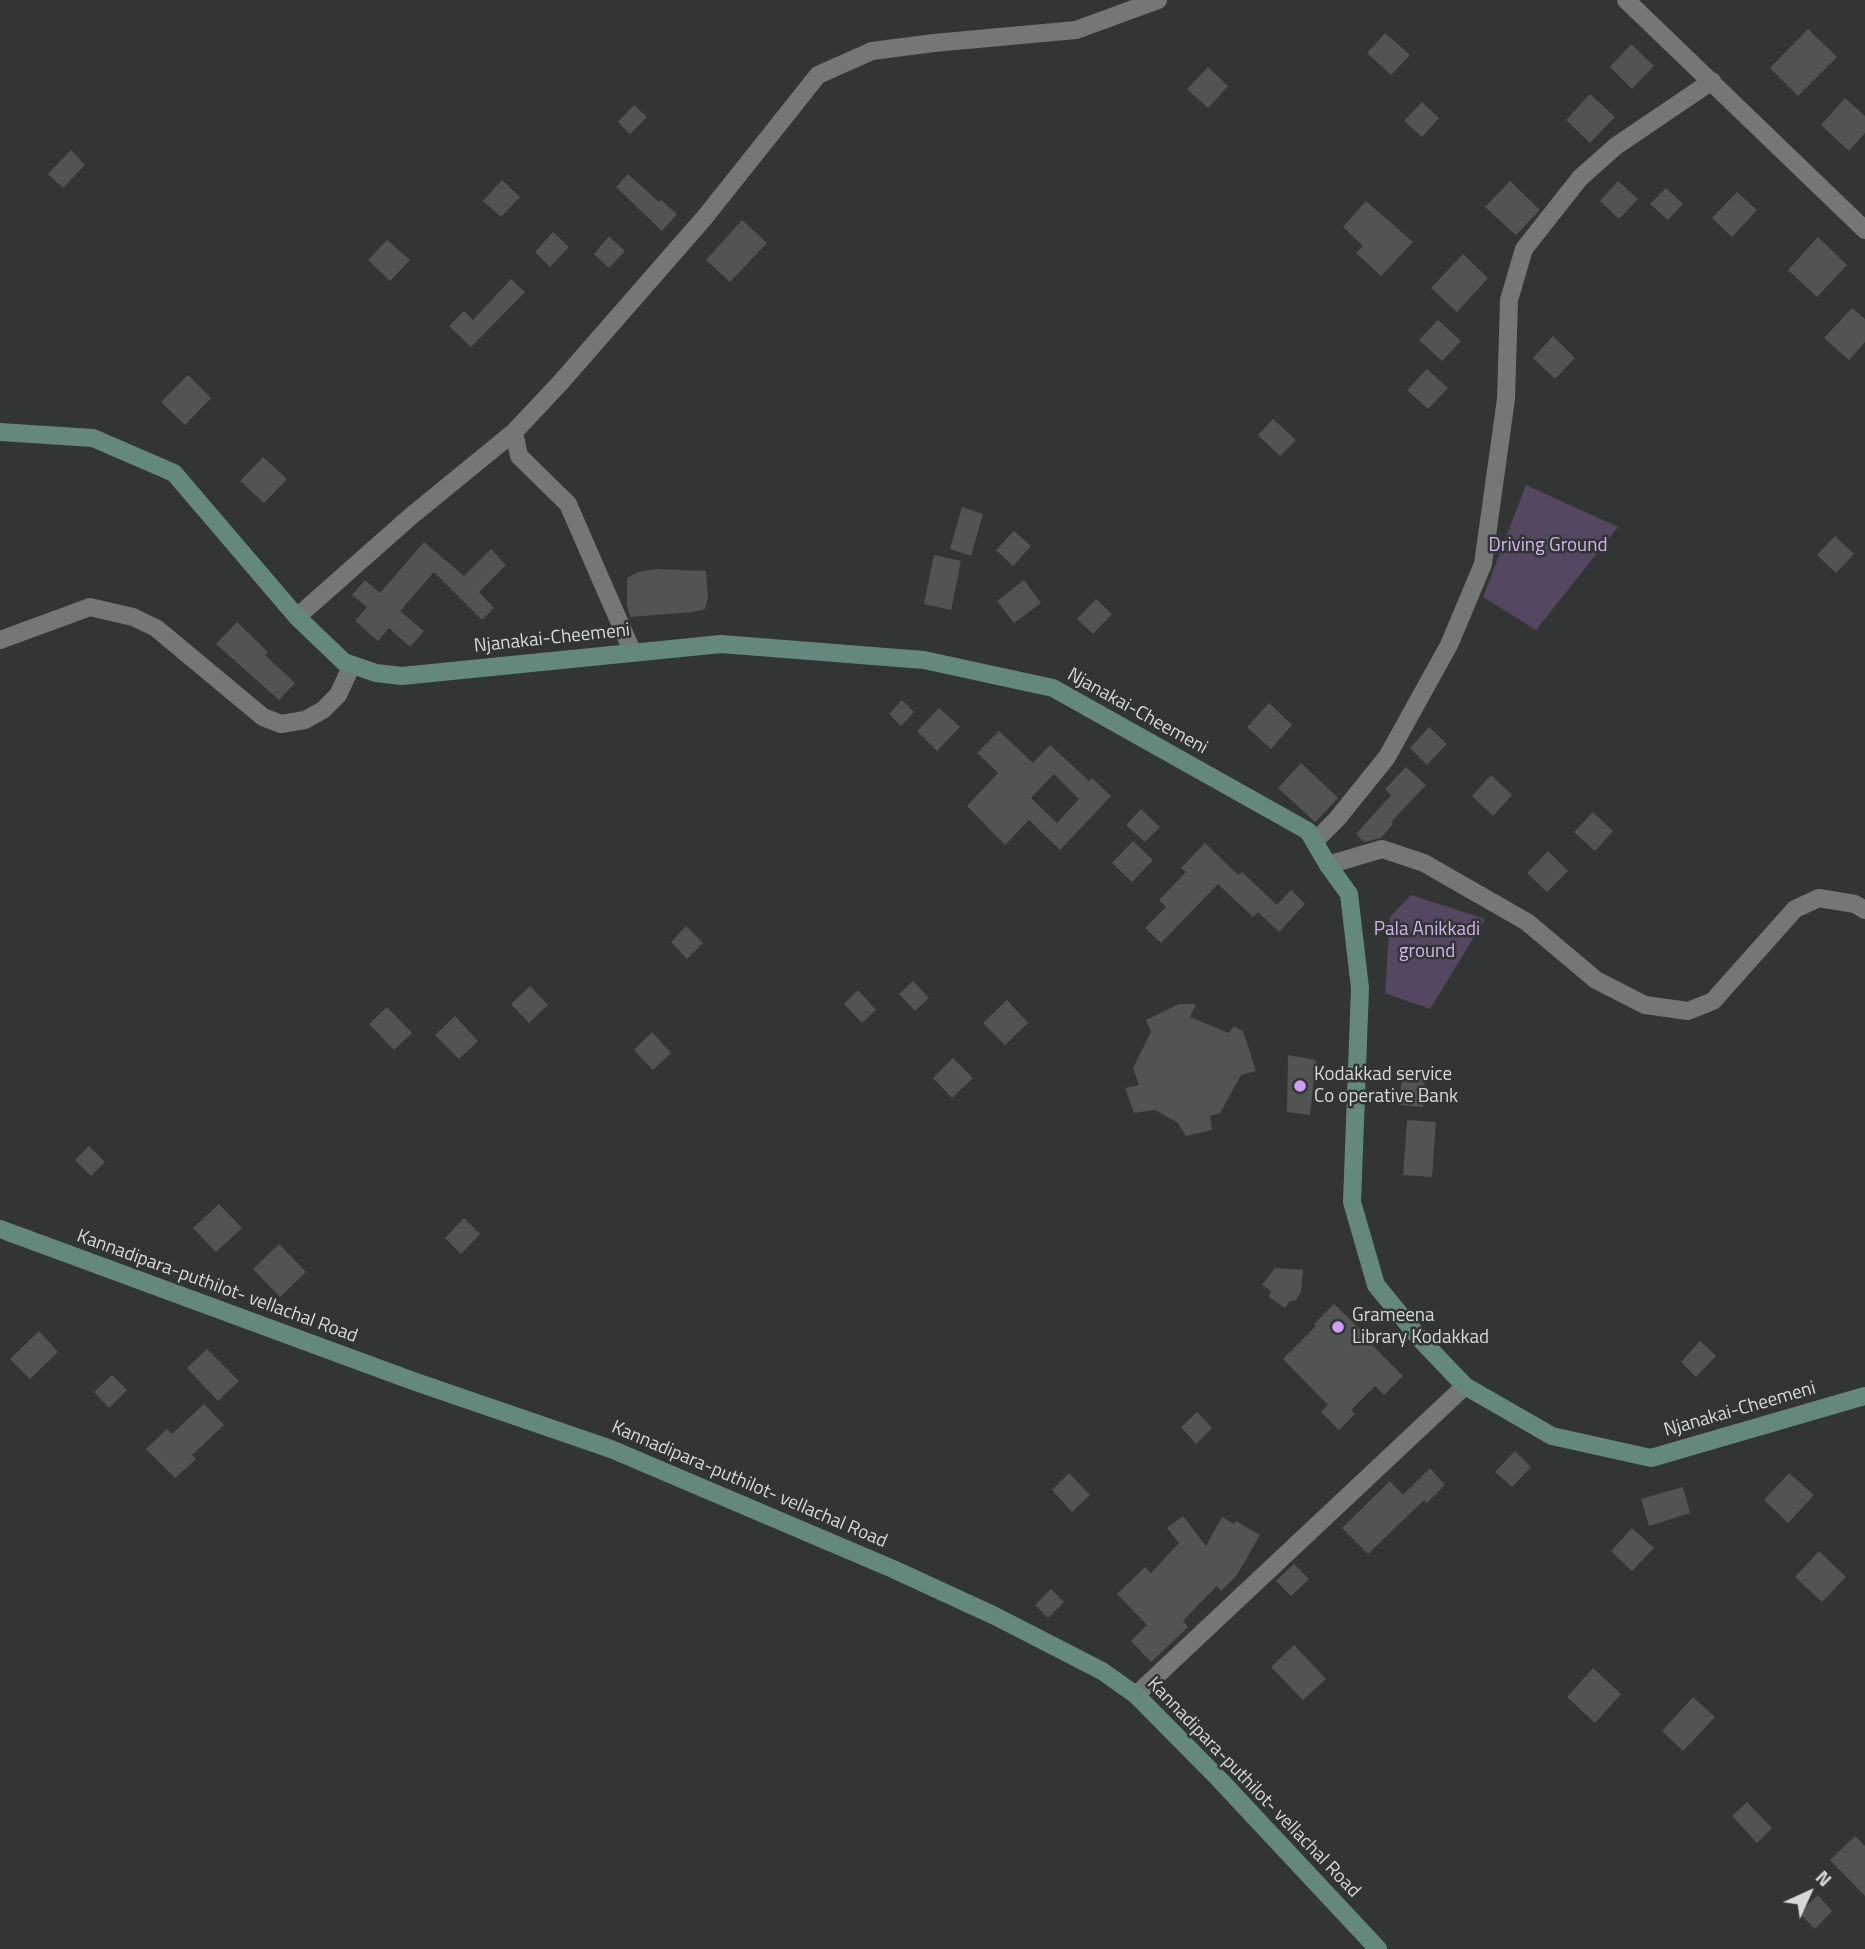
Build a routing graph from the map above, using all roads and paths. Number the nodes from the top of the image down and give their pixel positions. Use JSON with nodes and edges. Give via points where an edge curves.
{"nodes":[{"id":1,"x":1158,"y":0,"type":"edge"},
{"id":2,"x":1626,"y":0,"type":"edge"},
{"id":3,"x":1712,"y":81,"type":"junction"},
{"id":4,"x":1865,"y":230,"type":"edge"},
{"id":5,"x":0,"y":432,"type":"edge"},
{"id":6,"x":514,"y":432,"type":"junction"},
{"id":7,"x":297,"y":617,"type":"junction"},
{"id":8,"x":0,"y":639,"type":"edge"},
{"id":9,"x":632,"y":652,"type":"junction"},
{"id":10,"x":352,"y":665,"type":"junction"},
{"id":11,"x":1315,"y":841,"type":"junction"},
{"id":12,"x":1328,"y":864,"type":"junction"},
{"id":13,"x":1865,"y":910,"type":"edge"},
{"id":14,"x":0,"y":1229,"type":"edge"},
{"id":15,"x":1465,"y":1386,"type":"junction"},
{"id":16,"x":1865,"y":1395,"type":"edge"},
{"id":17,"x":1136,"y":1695,"type":"junction"},
{"id":18,"x":1378,"y":1949,"type":"edge"}],
"edges":[{"from":1,"to":6,"type":"street","via":[[1076,30],[872,51],[818,75],[705,217]]},
{"from":2,"to":3,"type":"street"},
{"from":3,"to":4,"type":"street"},
{"from":3,"to":11,"type":"street","via":[[1580,178],[1524,250],[1509,300],[1506,398],[1483,564],[1450,645],[1387,757]]},
{"from":5,"to":7,"type":"main road","name":"Njanakai-Cheemeni","via":[[93,438],[174,473]]},
{"from":6,"to":7,"type":"street"},
{"from":6,"to":9,"type":"street","via":[[519,456],[568,504]]},
{"from":7,"to":10,"type":"main road","name":"Njanakai-Cheemeni"},
{"from":8,"to":10,"type":"street","via":[[90,607],[133,617],[156,628],[263,717],[281,724],[305,720],[323,710],[338,695]]},
{"from":9,"to":10,"type":"main road","name":"Njanakai-Cheemeni","via":[[402,676]]},
{"from":9,"to":11,"type":"main road","name":"Njanakai-Cheemeni","via":[[721,644],[925,660],[1053,688],[1308,831]]},
{"from":11,"to":12,"type":"main road","name":"Njanakai-Cheemeni"},
{"from":12,"to":13,"type":"street","via":[[1382,849],[1424,863],[1527,922],[1596,980],[1645,1005],[1688,1011],[1713,1002],[1796,909],[1819,898]]},
{"from":12,"to":15,"type":"main road","name":"Njanakai-Cheemeni","via":[[1349,894],[1360,988],[1352,1202],[1376,1285]]},
{"from":14,"to":17,"type":"main road","name":"Kannadipara-puthilot- vellachal Road","via":[[611,1449],[995,1616],[1102,1671]]},
{"from":15,"to":16,"type":"main road","name":"Njanakai-Cheemeni","via":[[1552,1436],[1651,1458]]},
{"from":15,"to":17,"type":"street"},
{"from":17,"to":18,"type":"main road","name":"Kannadipara-puthilot- vellachal Road"}]}
